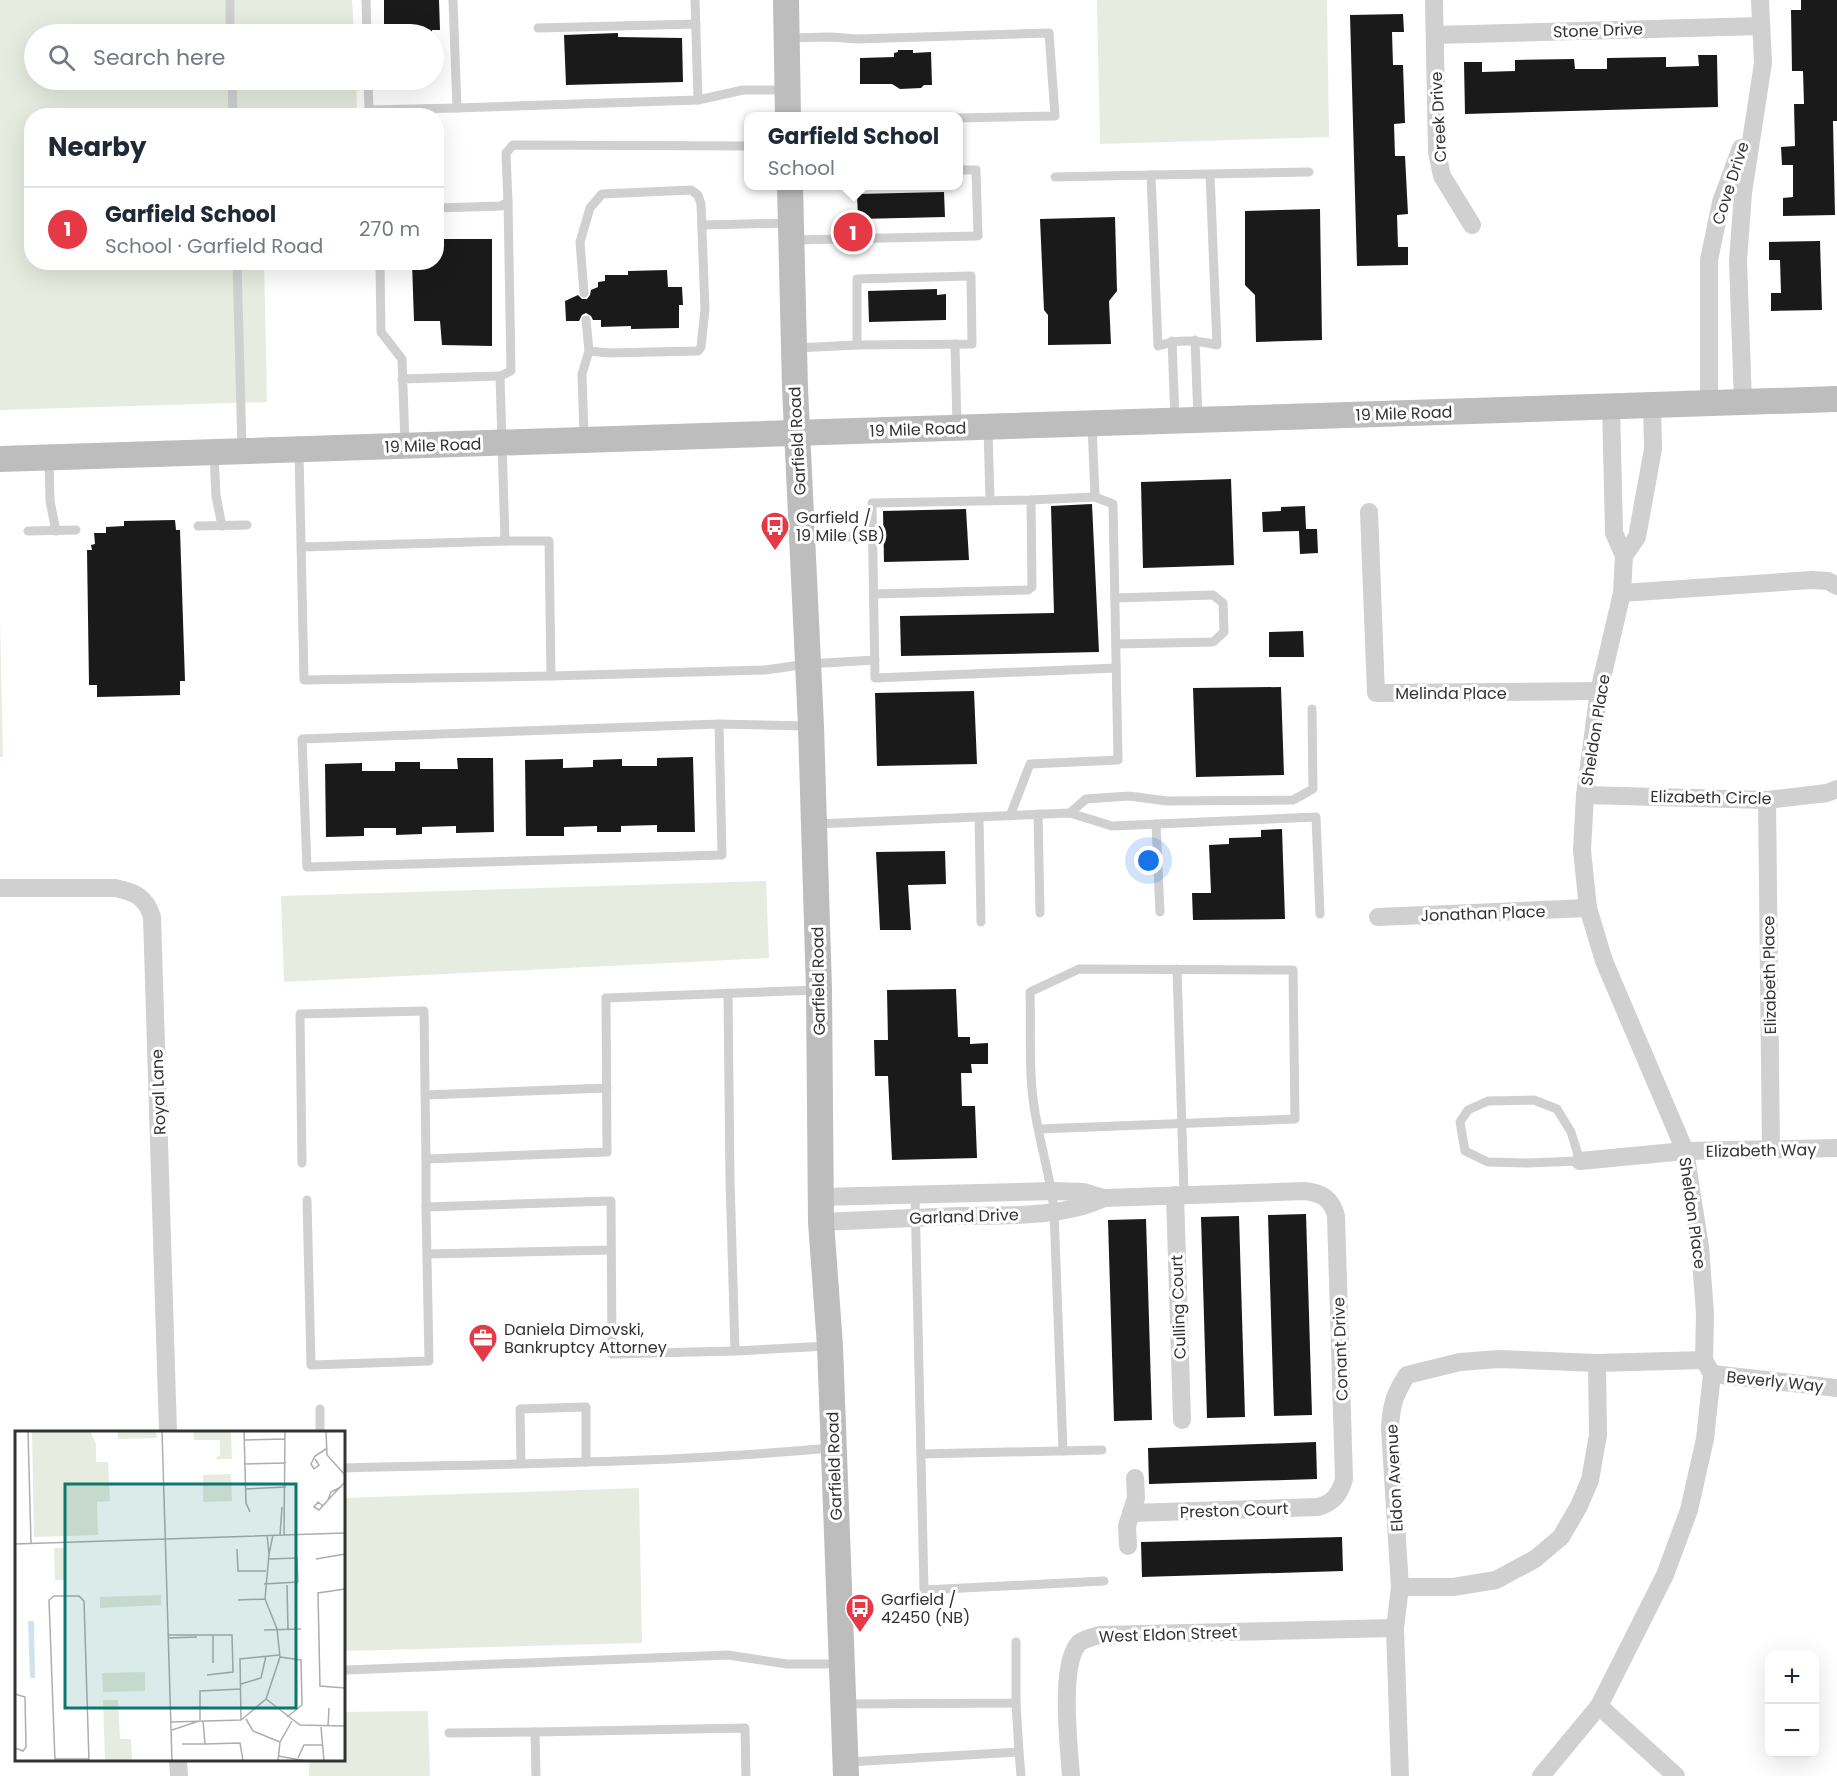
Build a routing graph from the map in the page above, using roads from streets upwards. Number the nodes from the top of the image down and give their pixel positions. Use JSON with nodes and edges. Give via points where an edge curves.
{"nodes":[{"id":1,"x":786,"y":0,"type":"edge"},
{"id":2,"x":1434,"y":0,"type":"edge"},
{"id":3,"x":1760,"y":0,"type":"edge"},
{"id":4,"x":1761,"y":26,"type":"junction"},
{"id":5,"x":1435,"y":35,"type":"junction"},
{"id":6,"x":1755,"y":107,"type":"junction"},
{"id":7,"x":788,"y":112,"type":"edge"},
{"id":8,"x":793,"y":190,"type":"edge"},
{"id":9,"x":1472,"y":225,"type":"dead end"},
{"id":10,"x":1709,"y":260,"type":"junction"},
{"id":11,"x":1738,"y":261,"type":"junction"},
{"id":12,"x":1837,"y":399,"type":"edge"},
{"id":13,"x":1743,"y":402,"type":"junction"},
{"id":14,"x":1709,"y":403,"type":"junction"},
{"id":15,"x":1652,"y":404,"type":"junction"},
{"id":16,"x":1611,"y":406,"type":"junction"},
{"id":17,"x":797,"y":432,"type":"junction"},
{"id":18,"x":0,"y":459,"type":"edge"},
{"id":19,"x":1369,"y":512,"type":"dead end"},
{"id":20,"x":1624,"y":556,"type":"junction"},
{"id":21,"x":1837,"y":586,"type":"edge"},
{"id":22,"x":1622,"y":593,"type":"junction"},
{"id":23,"x":1599,"y":691,"type":"junction"},
{"id":24,"x":1837,"y":789,"type":"edge"},
{"id":25,"x":1585,"y":795,"type":"junction"},
{"id":26,"x":1767,"y":800,"type":"junction"},
{"id":27,"x":0,"y":888,"type":"edge"},
{"id":28,"x":1588,"y":908,"type":"junction"},
{"id":29,"x":1378,"y":917,"type":"dead end"},
{"id":30,"x":1837,"y":1148,"type":"edge"},
{"id":31,"x":1771,"y":1150,"type":"junction"},
{"id":32,"x":1685,"y":1151,"type":"junction"},
{"id":33,"x":1580,"y":1161,"type":"road end"},
{"id":34,"x":1180,"y":1194,"type":"junction"},
{"id":35,"x":1104,"y":1197,"type":"junction"},
{"id":36,"x":1327,"y":1197,"type":"joint"},
{"id":37,"x":821,"y":1209,"type":"junction"},
{"id":38,"x":1597,"y":1363,"type":"junction"},
{"id":39,"x":1708,"y":1367,"type":"junction"},
{"id":40,"x":1837,"y":1388,"type":"edge"},
{"id":41,"x":1182,"y":1420,"type":"dead end"},
{"id":42,"x":168,"y":1431,"type":"edge"},
{"id":43,"x":1136,"y":1478,"type":"dead end"},
{"id":44,"x":1334,"y":1499,"type":"joint"},
{"id":45,"x":1131,"y":1513,"type":"junction"},
{"id":46,"x":1128,"y":1546,"type":"dead end"},
{"id":47,"x":1400,"y":1587,"type":"junction"},
{"id":48,"x":1395,"y":1628,"type":"junction"},
{"id":49,"x":1599,"y":1706,"type":"junction"},
{"id":50,"x":178,"y":1761,"type":"edge"},
{"id":51,"x":846,"y":1769,"type":"edge"},
{"id":52,"x":179,"y":1776,"type":"edge"},
{"id":53,"x":1071,"y":1776,"type":"edge"},
{"id":54,"x":1400,"y":1776,"type":"edge"},
{"id":55,"x":1541,"y":1776,"type":"edge"},
{"id":56,"x":1676,"y":1776,"type":"edge"}],
"edges":[{"from":1,"to":7,"type":"street"},
{"from":2,"to":5,"type":"street","name":"Creek Drive"},
{"from":3,"to":4,"type":"street","name":"Cove Drive"},
{"from":4,"to":5,"type":"street","name":"Stone Drive"},
{"from":4,"to":6,"type":"street","name":"Cove Drive","via":[[1763,63]]},
{"from":5,"to":9,"type":"street","name":"Creek Drive","via":[[1437,152],[1442,176]]},
{"from":6,"to":10,"type":"street","name":"Cove Drive","via":[[1721,202]]},
{"from":6,"to":11,"type":"street","name":"Cove Drive"},
{"from":8,"to":17,"type":"street","name":"Garfield Road"},
{"from":10,"to":11,"type":"street"},
{"from":10,"to":14,"type":"street","name":"Cove Drive"},
{"from":11,"to":13,"type":"street","name":"Cove Drive"},
{"from":12,"to":13,"type":"street","name":"19 Mile Road"},
{"from":13,"to":14,"type":"street","name":"19 Mile Road"},
{"from":14,"to":15,"type":"street","name":"19 Mile Road"},
{"from":15,"to":16,"type":"street","name":"19 Mile Road"},
{"from":15,"to":20,"type":"street","name":"Sheldon Place","via":[[1653,449],[1637,537]]},
{"from":16,"to":17,"type":"street","name":"19 Mile Road"},
{"from":16,"to":20,"type":"street","name":"Sheldon Place","via":[[1614,533]]},
{"from":17,"to":18,"type":"street","name":"19 Mile Road"},
{"from":17,"to":37,"type":"street","name":"Garfield Road","via":[[811,726]]},
{"from":19,"to":23,"type":"street","name":"Melinda Place","via":[[1376,693]]},
{"from":20,"to":22,"type":"street","name":"Sheldon Place"},
{"from":21,"to":22,"type":"street","via":[[1812,580]]},
{"from":22,"to":23,"type":"street","name":"Sheldon Place"},
{"from":23,"to":25,"type":"street","name":"Sheldon Place"},
{"from":24,"to":26,"type":"street","name":"Elizabeth Circle"},
{"from":25,"to":26,"type":"street","name":"Elizabeth Circle"},
{"from":25,"to":28,"type":"street","name":"Sheldon Place","via":[[1582,850]]},
{"from":26,"to":31,"type":"street","name":"Elizabeth Place"},
{"from":27,"to":42,"type":"street","name":"Royal Lane","via":[[115,888],[130,890],[148,906],[153,928]]},
{"from":28,"to":29,"type":"street","name":"Jonathan Place"},
{"from":28,"to":32,"type":"street","name":"Sheldon Place","via":[[1604,962]]},
{"from":30,"to":31,"type":"street","name":"Elizabeth Way"},
{"from":31,"to":32,"type":"street","name":"Elizabeth Way"},
{"from":32,"to":33,"type":"street","name":"Elizabeth Way"},
{"from":32,"to":39,"type":"street","name":"Sheldon Place","via":[[1701,1258]]},
{"from":34,"to":35,"type":"street","name":"Garland Drive"},
{"from":34,"to":36,"type":"street","name":"Garland Drive","via":[[1305,1191]]},
{"from":34,"to":41,"type":"street","name":"Culling Court"},
{"from":35,"to":37,"type":"street","name":"Garland Drive","via":[[1052,1191],[915,1195]]},
{"from":35,"to":37,"type":"street","name":"Garland Drive","via":[[1086,1207],[1054,1211],[915,1218]]},
{"from":36,"to":44,"type":"street","name":"Conant Drive","via":[[1336,1216],[1344,1479]]},
{"from":37,"to":51,"type":"street","name":"Garfield Road"},
{"from":38,"to":39,"type":"street","name":"Eldon Avenue"},
{"from":38,"to":47,"type":"street","via":[[1598,1435],[1590,1480],[1561,1538],[1535,1559],[1496,1580],[1453,1587]]},
{"from":38,"to":47,"type":"street","name":"Eldon Avenue","via":[[1499,1359],[1460,1362],[1407,1375],[1397,1391],[1390,1418]]},
{"from":39,"to":40,"type":"street","name":"Beverly Way"},
{"from":39,"to":49,"type":"street","name":"Sheldon Place","via":[[1705,1439],[1689,1510],[1665,1575]]},
{"from":43,"to":45,"type":"street"},
{"from":44,"to":45,"type":"street","name":"Preston Court","via":[[1318,1507]]},
{"from":45,"to":46,"type":"street"},
{"from":47,"to":48,"type":"street","name":"Eldon Avenue"},
{"from":48,"to":53,"type":"street","name":"West Eldon Street","via":[[1086,1638],[1074,1651],[1067,1689]]},
{"from":48,"to":54,"type":"street","name":"Eldon Avenue"},
{"from":49,"to":55,"type":"street","name":"Sheldon Place"},
{"from":49,"to":56,"type":"street"},
{"from":50,"to":52,"type":"street"}]}
